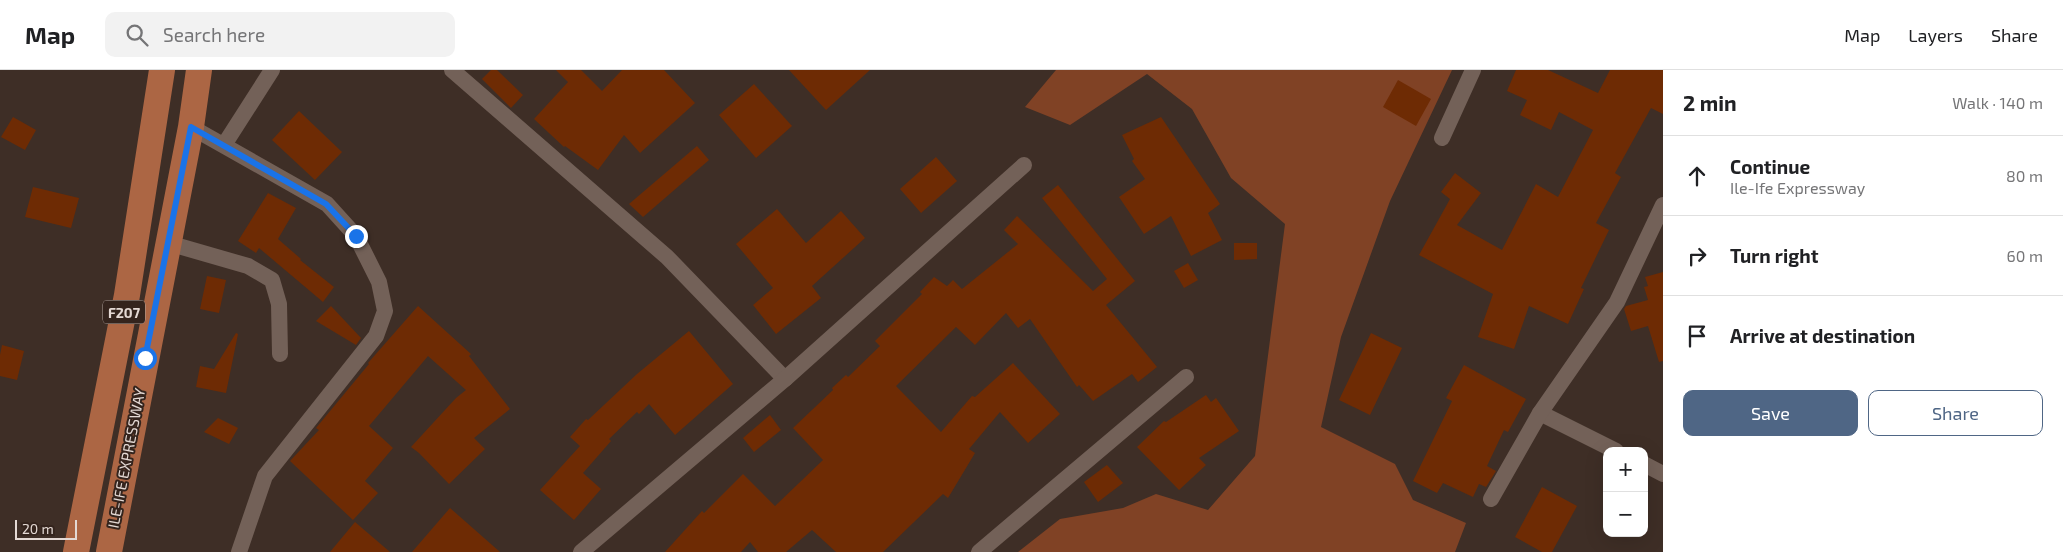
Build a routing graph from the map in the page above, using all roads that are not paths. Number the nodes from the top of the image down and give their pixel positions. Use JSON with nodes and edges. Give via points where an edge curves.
{"nodes":[{"id":1,"x":162,"y":70,"type":"edge"},
{"id":2,"x":199,"y":70,"type":"edge"},
{"id":3,"x":272,"y":70,"type":"edge"},
{"id":4,"x":452,"y":70,"type":"edge"},
{"id":5,"x":1473,"y":70,"type":"edge"},
{"id":6,"x":191,"y":127,"type":"junction"},
{"id":7,"x":1442,"y":138,"type":"dead end"},
{"id":8,"x":224,"y":145,"type":"junction"},
{"id":9,"x":1024,"y":165,"type":"dead end"},
{"id":10,"x":1663,"y":205,"type":"edge"},
{"id":11,"x":1659,"y":224,"type":"edge"},
{"id":12,"x":168,"y":243,"type":"junction"},
{"id":13,"x":280,"y":354,"type":"dead end"},
{"id":14,"x":1186,"y":377,"type":"dead end"},
{"id":15,"x":785,"y":378,"type":"junction"},
{"id":16,"x":1540,"y":413,"type":"junction"},
{"id":17,"x":1608,"y":447,"type":"edge"},
{"id":18,"x":1648,"y":466,"type":"edge"},
{"id":19,"x":1663,"y":474,"type":"edge"},
{"id":20,"x":1491,"y":499,"type":"dead end"},
{"id":21,"x":76,"y":552,"type":"edge"},
{"id":22,"x":108,"y":552,"type":"edge"},
{"id":23,"x":239,"y":552,"type":"edge"},
{"id":24,"x":581,"y":552,"type":"edge"},
{"id":25,"x":979,"y":552,"type":"edge"}],
"edges":[{"from":1,"to":21,"type":"main road","name":"ILE-IFE EXPRESSWAY","number":"F207","via":[[128,295]]},
{"from":2,"to":6,"type":"main road","name":"ILE-IFE EXPRESSWAY","number":"F207"},
{"from":3,"to":8,"type":"street"},
{"from":4,"to":15,"type":"street","via":[[667,256]]},
{"from":5,"to":7,"type":"street"},
{"from":6,"to":8,"type":"street"},
{"from":6,"to":12,"type":"main road","name":"ILE-IFE EXPRESSWAY","number":"F207"},
{"from":8,"to":23,"type":"street","via":[[326,204],[356,236],[378,282],[385,311],[376,336],[266,476]]},
{"from":9,"to":15,"type":"street"},
{"from":10,"to":11,"type":"street"},
{"from":11,"to":16,"type":"street","via":[[1617,302]]},
{"from":12,"to":13,"type":"street","via":[[248,266],[272,280],[279,304]]},
{"from":12,"to":22,"type":"main road","name":"ILE-IFE EXPRESSWAY","number":"F207"},
{"from":14,"to":25,"type":"street"},
{"from":15,"to":24,"type":"street"},
{"from":16,"to":17,"type":"street"},
{"from":16,"to":20,"type":"street"},
{"from":18,"to":19,"type":"street"}]}
